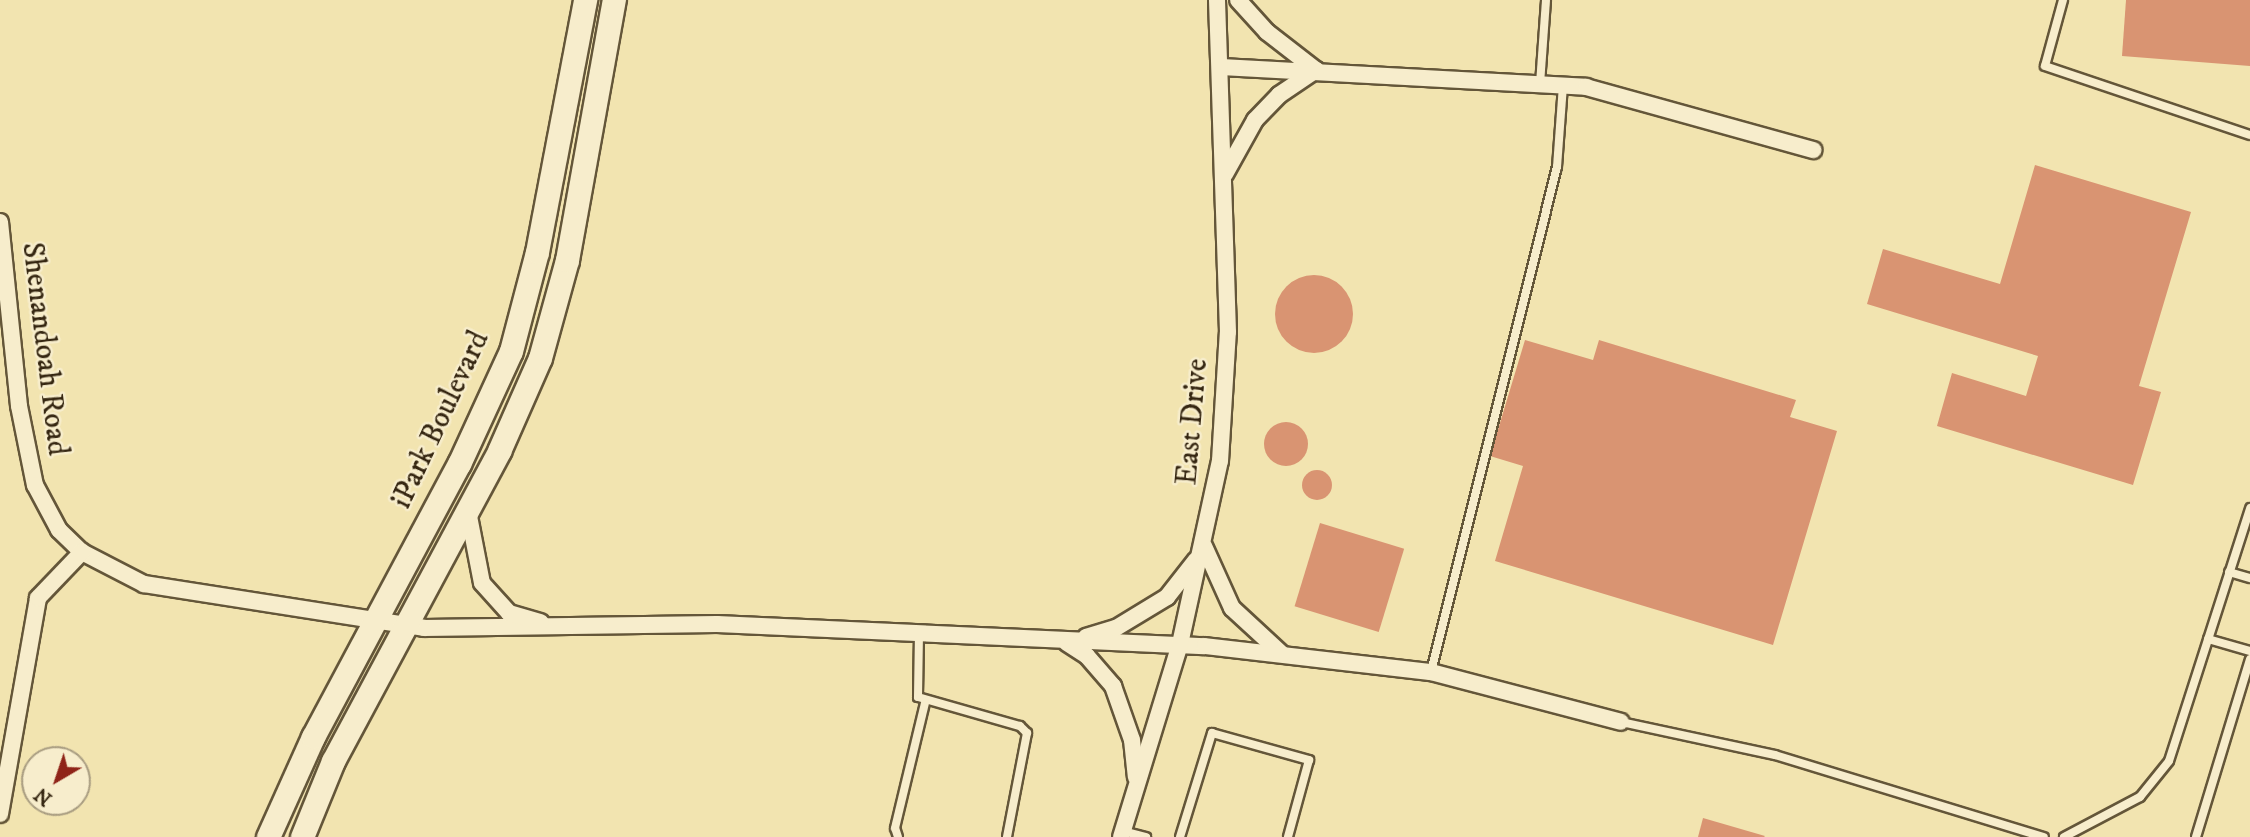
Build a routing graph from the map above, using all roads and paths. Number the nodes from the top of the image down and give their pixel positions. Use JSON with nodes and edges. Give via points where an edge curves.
{"nodes":[{"id":1,"x":584,"y":0,"type":"edge"},
{"id":2,"x":614,"y":0,"type":"edge"},
{"id":3,"x":1217,"y":0,"type":"edge"},
{"id":4,"x":1238,"y":0,"type":"edge"},
{"id":5,"x":1546,"y":0,"type":"edge"},
{"id":6,"x":2063,"y":0,"type":"edge"},
{"id":7,"x":1220,"y":67,"type":"junction"},
{"id":8,"x":1316,"y":70,"type":"junction"},
{"id":9,"x":1540,"y":84,"type":"junction"},
{"id":10,"x":1563,"y":85,"type":"junction"},
{"id":11,"x":2250,"y":135,"type":"edge"},
{"id":12,"x":1813,"y":150,"type":"dead end"},
{"id":13,"x":1224,"y":175,"type":"junction"},
{"id":14,"x":0,"y":222,"type":"edge"},
{"id":15,"x":2250,"y":508,"type":"edge"},
{"id":16,"x":468,"y":511,"type":"junction"},
{"id":17,"x":1204,"y":546,"type":"junction"},
{"id":18,"x":82,"y":552,"type":"junction"},
{"id":19,"x":2229,"y":572,"type":"junction"},
{"id":20,"x":2250,"y":578,"type":"edge"},
{"id":21,"x":375,"y":623,"type":"junction"},
{"id":22,"x":407,"y":625,"type":"junction"},
{"id":23,"x":557,"y":626,"type":"junction"},
{"id":24,"x":919,"y":631,"type":"junction"},
{"id":25,"x":2208,"y":639,"type":"junction"},
{"id":26,"x":1067,"y":643,"type":"junction"},
{"id":27,"x":1180,"y":644,"type":"junction"},
{"id":28,"x":2250,"y":651,"type":"edge"},
{"id":29,"x":1282,"y":654,"type":"junction"},
{"id":30,"x":2250,"y":659,"type":"edge"},
{"id":31,"x":1431,"y":671,"type":"junction"},
{"id":32,"x":925,"y":703,"type":"junction"},
{"id":33,"x":1620,"y":722,"type":"joint"},
{"id":34,"x":1137,"y":784,"type":"junction"},
{"id":35,"x":0,"y":814,"type":"edge"},
{"id":36,"x":1122,"y":834,"type":"edge"},
{"id":37,"x":268,"y":837,"type":"edge"},
{"id":38,"x":302,"y":837,"type":"edge"},
{"id":39,"x":898,"y":837,"type":"edge"},
{"id":40,"x":1007,"y":837,"type":"edge"},
{"id":41,"x":1146,"y":837,"type":"edge"},
{"id":42,"x":1180,"y":837,"type":"edge"},
{"id":43,"x":1288,"y":837,"type":"edge"},
{"id":44,"x":2044,"y":837,"type":"edge"},
{"id":45,"x":2064,"y":837,"type":"edge"},
{"id":46,"x":2196,"y":837,"type":"edge"}],
"edges":[{"from":1,"to":21,"type":"main road","name":"iPark Boulevard","via":[[537,252],[511,351]]},
{"from":2,"to":16,"type":"main road","name":"iPark Boulevard","via":[[553,315],[514,421]]},
{"from":3,"to":7,"type":"street","name":"East Drive"},
{"from":4,"to":8,"type":"street","via":[[1267,32]]},
{"from":5,"to":9,"type":"lane"},
{"from":6,"to":11,"type":"lane","via":[[2045,66]]},
{"from":7,"to":8,"type":"street"},
{"from":7,"to":13,"type":"street","name":"East Drive"},
{"from":8,"to":9,"type":"street"},
{"from":8,"to":13,"type":"street","via":[[1279,95],[1255,120]]},
{"from":9,"to":10,"type":"street"},
{"from":10,"to":12,"type":"street","via":[[1586,87]]},
{"from":10,"to":31,"type":"lane","via":[[1557,166]]},
{"from":13,"to":17,"type":"street","name":"East Drive","via":[[1227,374],[1220,461]]},
{"from":14,"to":18,"type":"street","name":"Shenandoah Road","via":[[10,334],[32,475],[59,530]]},
{"from":15,"to":19,"type":"lane"},
{"from":16,"to":22,"type":"main road","name":"iPark Boulevard"},
{"from":16,"to":23,"type":"street","via":[[474,559],[494,599],[509,613]]},
{"from":17,"to":26,"type":"street","via":[[1167,597],[1116,628]]},
{"from":17,"to":27,"type":"street","name":"East Drive"},
{"from":17,"to":29,"type":"street","via":[[1233,608]]},
{"from":18,"to":21,"type":"street","name":"Shenandoah Road","via":[[144,584]]},
{"from":18,"to":35,"type":"street","via":[[38,598]]},
{"from":19,"to":20,"type":"lane"},
{"from":19,"to":25,"type":"lane"},
{"from":21,"to":22,"type":"street","name":"Shenandoah Road"},
{"from":21,"to":37,"type":"main road","name":"iPark Boulevard","via":[[313,737]]},
{"from":22,"to":23,"type":"street","name":"Shenandoah Road"},
{"from":22,"to":38,"type":"main road","name":"iPark Boulevard","via":[[334,761]]},
{"from":23,"to":24,"type":"street","via":[[717,624]]},
{"from":24,"to":26,"type":"street"},
{"from":24,"to":32,"type":"lane","via":[[918,697]]},
{"from":25,"to":28,"type":"lane"},
{"from":25,"to":45,"type":"lane","via":[[2169,761],[2158,777],[2117,813]]},
{"from":26,"to":27,"type":"street"},
{"from":26,"to":34,"type":"street","via":[[1102,670],[1123,704]]},
{"from":27,"to":29,"type":"street"},
{"from":27,"to":34,"type":"street","name":"East Drive"},
{"from":29,"to":31,"type":"street"},
{"from":30,"to":46,"type":"lane"},
{"from":31,"to":33,"type":"street"},
{"from":32,"to":39,"type":"lane","via":[[895,828]]},
{"from":32,"to":40,"type":"lane","via":[[1020,726],[1027,733]]},
{"from":33,"to":44,"type":"lane","via":[[1775,755]]},
{"from":34,"to":36,"type":"street","name":"East Drive"},
{"from":36,"to":41,"type":"lane"},
{"from":42,"to":43,"type":"lane","via":[[1212,733],[1309,760]]}]}
